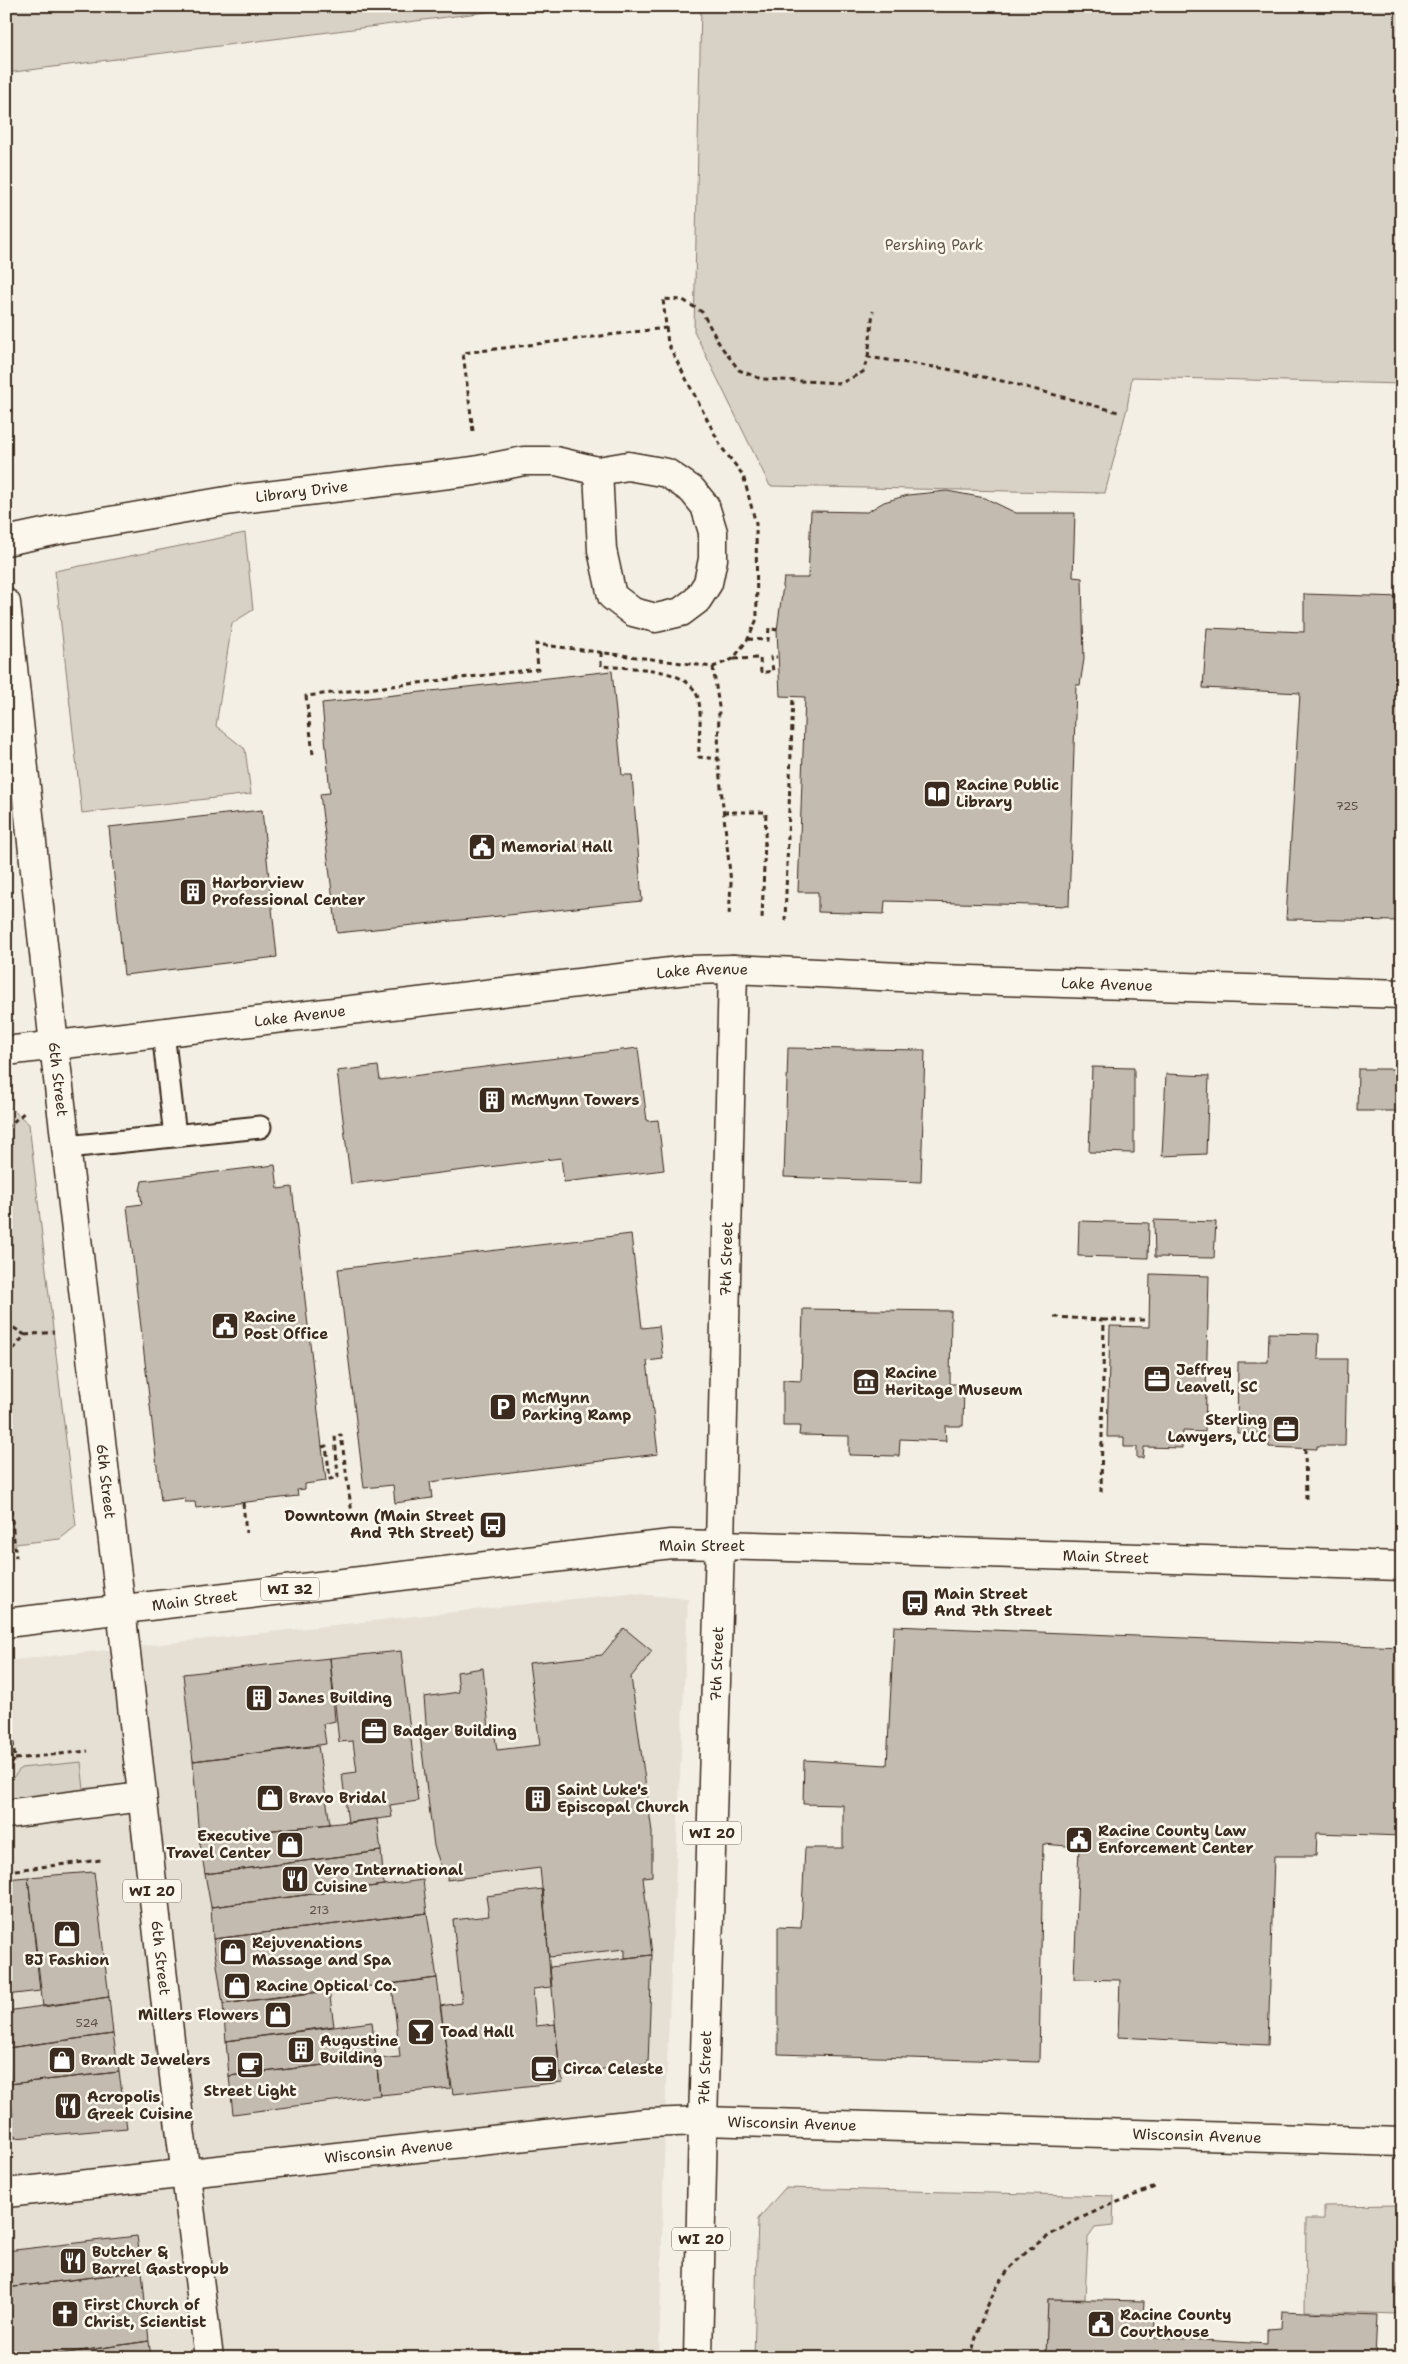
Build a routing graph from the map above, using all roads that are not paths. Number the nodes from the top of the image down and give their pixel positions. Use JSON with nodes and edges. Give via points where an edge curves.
{"nodes":[{"id":1,"x":598,"y":471,"type":"junction"},
{"id":2,"x":6,"y":541,"type":"edge"},
{"id":3,"x":6,"y":603,"type":"edge"},
{"id":4,"x":733,"y":969,"type":"junction"},
{"id":5,"x":1402,"y":994,"type":"edge"},
{"id":6,"x":163,"y":1032,"type":"junction"},
{"id":7,"x":54,"y":1045,"type":"junction"},
{"id":8,"x":6,"y":1051,"type":"edge"},
{"id":9,"x":260,"y":1127,"type":"dead end"},
{"id":10,"x":175,"y":1136,"type":"junction"},
{"id":11,"x":67,"y":1147,"type":"junction"},
{"id":12,"x":720,"y":1546,"type":"junction"},
{"id":13,"x":1402,"y":1566,"type":"edge"},
{"id":14,"x":121,"y":1609,"type":"junction"},
{"id":15,"x":6,"y":1623,"type":"edge"},
{"id":16,"x":142,"y":1797,"type":"junction"},
{"id":17,"x":6,"y":1814,"type":"edge"},
{"id":18,"x":703,"y":2121,"type":"junction"},
{"id":19,"x":1402,"y":2142,"type":"edge"},
{"id":20,"x":185,"y":2172,"type":"junction"},
{"id":21,"x":6,"y":2193,"type":"edge"},
{"id":22,"x":209,"y":2358,"type":"edge"},
{"id":23,"x":698,"y":2358,"type":"edge"}],
"edges":[{"from":1,"to":1,"type":"street","name":"Library Drive","via":[[602,550],[612,596],[633,612],[656,618],[681,612],[697,600],[708,583],[714,532],[705,506],[692,490],[667,474],[628,466]]},
{"from":1,"to":2,"type":"street","name":"Library Drive","via":[[556,461],[524,461],[474,471],[232,500]]},
{"from":3,"to":7,"type":"street","name":"6th Street"},
{"from":4,"to":5,"type":"street","name":"Lake Avenue","via":[[941,980]]},
{"from":4,"to":6,"type":"street","name":"Lake Avenue","via":[[673,972]]},
{"from":4,"to":12,"type":"street","name":"7th Street"},
{"from":6,"to":7,"type":"street","name":"Lake Avenue"},
{"from":6,"to":10,"type":"lane"},
{"from":7,"to":8,"type":"street","name":"Lake Avenue"},
{"from":7,"to":11,"type":"street","name":"6th Street"},
{"from":9,"to":10,"type":"lane"},
{"from":10,"to":11,"type":"lane"},
{"from":11,"to":14,"type":"street","name":"6th Street"},
{"from":12,"to":13,"type":"street","name":"Main Street"},
{"from":12,"to":14,"type":"street","name":"Main Street","number":"WI 32","via":[[672,1544]]},
{"from":12,"to":18,"type":"street","name":"7th Street","number":"WI 20"},
{"from":14,"to":15,"type":"street","name":"Main Street","number":"WI 32"},
{"from":14,"to":16,"type":"street","name":"6th Street","number":"WI 20"},
{"from":16,"to":17,"type":"street"},
{"from":16,"to":20,"type":"street","name":"6th Street","number":"WI 20"},
{"from":18,"to":19,"type":"street","name":"Wisconsin Avenue"},
{"from":18,"to":20,"type":"street","name":"Wisconsin Avenue","via":[[646,2123]]},
{"from":18,"to":23,"type":"street","name":"7th Street","number":"WI 20"},
{"from":20,"to":21,"type":"street","name":"Wisconsin Avenue"},
{"from":20,"to":22,"type":"street","name":"6th Street","number":"WI 20"}]}
